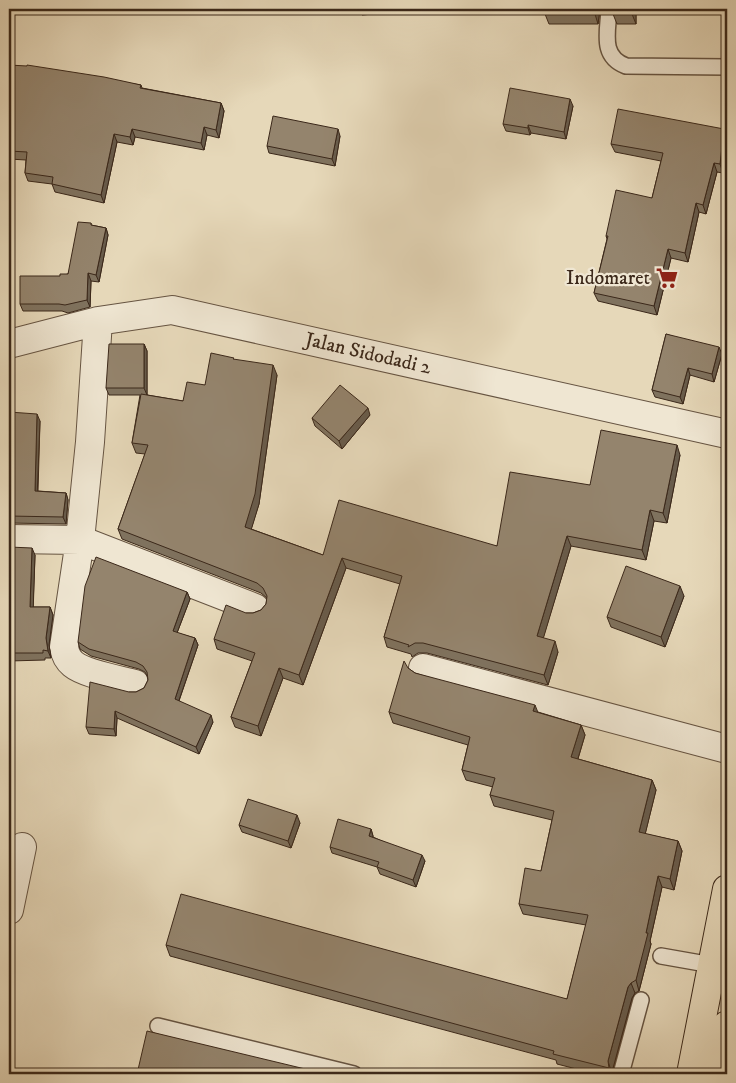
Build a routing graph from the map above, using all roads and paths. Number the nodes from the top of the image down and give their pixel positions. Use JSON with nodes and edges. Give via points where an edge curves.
{"nodes":[{"id":1,"x":608,"y":9,"type":"edge"},
{"id":2,"x":727,"y":67,"type":"edge"},
{"id":3,"x":98,"y":321,"type":"junction"},
{"id":4,"x":9,"y":344,"type":"edge"},
{"id":5,"x":727,"y":434,"type":"edge"},
{"id":6,"x":9,"y":539,"type":"edge"},
{"id":7,"x":80,"y":540,"type":"junction"},
{"id":8,"x":255,"y":608,"type":"dead end"},
{"id":9,"x":423,"y":668,"type":"dead end"},
{"id":10,"x":135,"y":684,"type":"dead end"},
{"id":11,"x":727,"y":749,"type":"edge"},
{"id":12,"x":22,"y":847,"type":"dead end"},
{"id":13,"x":727,"y":889,"type":"edge"},
{"id":14,"x":9,"y":910,"type":"edge"},
{"id":15,"x":661,"y":956,"type":"dead end"},
{"id":16,"x":712,"y":965,"type":"junction"},
{"id":17,"x":641,"y":1000,"type":"dead end"},
{"id":18,"x":727,"y":1025,"type":"edge"},
{"id":19,"x":158,"y":1026,"type":"dead end"},
{"id":20,"x":354,"y":1074,"type":"edge"},
{"id":21,"x":621,"y":1074,"type":"edge"},
{"id":22,"x":691,"y":1074,"type":"edge"},
{"id":23,"x":717,"y":1074,"type":"edge"}],
"edges":[{"from":1,"to":2,"type":"lane","via":[[608,50],[626,66]]},
{"from":3,"to":4,"type":"street","name":"Jalan Sidodadi 2"},
{"from":3,"to":5,"type":"street","name":"Jalan Sidodadi 2","via":[[172,310]]},
{"from":3,"to":7,"type":"street"},
{"from":6,"to":7,"type":"street"},
{"from":7,"to":8,"type":"street"},
{"from":7,"to":10,"type":"street","via":[[65,655],[73,665]]},
{"from":9,"to":11,"type":"street"},
{"from":12,"to":14,"type":"street"},
{"from":13,"to":16,"type":"highway"},
{"from":15,"to":16,"type":"lane"},
{"from":16,"to":22,"type":"highway"},
{"from":17,"to":21,"type":"lane"},
{"from":18,"to":23,"type":"highway"},
{"from":19,"to":20,"type":"lane"}]}
